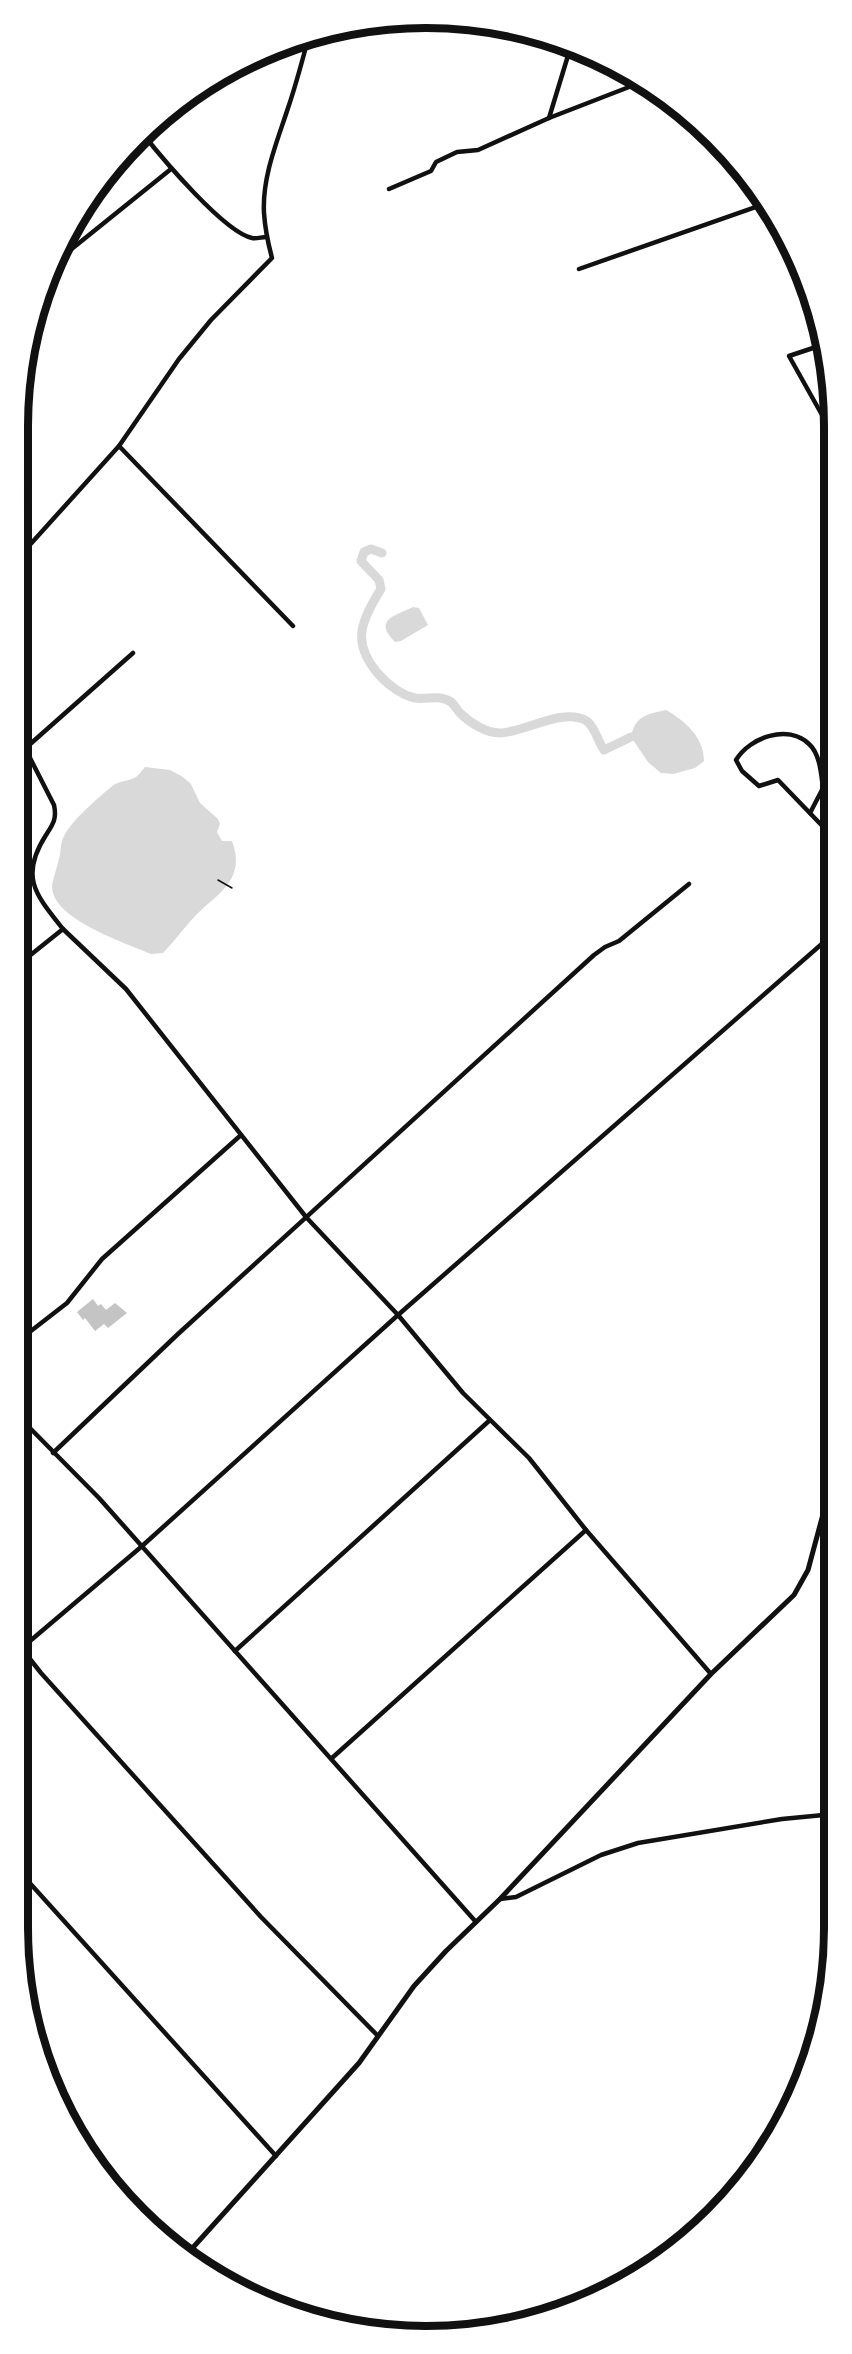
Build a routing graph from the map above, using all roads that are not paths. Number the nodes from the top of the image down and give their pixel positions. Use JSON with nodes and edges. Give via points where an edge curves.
{"nodes":[{"id":1,"x":306,"y":47,"type":"edge"},
{"id":2,"x":568,"y":55,"type":"edge"},
{"id":3,"x":632,"y":86,"type":"edge"},
{"id":4,"x":549,"y":118,"type":"junction"},
{"id":5,"x":149,"y":141,"type":"edge"},
{"id":6,"x":171,"y":169,"type":"junction"},
{"id":7,"x":389,"y":189,"type":"dead end"},
{"id":8,"x":758,"y":206,"type":"edge"},
{"id":9,"x":267,"y":237,"type":"junction"},
{"id":10,"x":68,"y":252,"type":"edge"},
{"id":11,"x":579,"y":269,"type":"dead end"},
{"id":12,"x":816,"y":347,"type":"edge"},
{"id":13,"x":824,"y":418,"type":"edge"},
{"id":14,"x":119,"y":446,"type":"junction"},
{"id":15,"x":28,"y":547,"type":"edge"},
{"id":16,"x":293,"y":626,"type":"dead end"},
{"id":17,"x":133,"y":652,"type":"dead end"},
{"id":18,"x":823,"y":788,"type":"joint"},
{"id":19,"x":810,"y":813,"type":"junction"},
{"id":20,"x":824,"y":828,"type":"edge"},
{"id":21,"x":689,"y":884,"type":"dead end"},
{"id":22,"x":63,"y":929,"type":"junction"},
{"id":23,"x":824,"y":943,"type":"edge"},
{"id":24,"x":28,"y":957,"type":"edge"},
{"id":25,"x":241,"y":1135,"type":"junction"},
{"id":26,"x":306,"y":1216,"type":"junction"},
{"id":27,"x":398,"y":1315,"type":"junction"},
{"id":28,"x":28,"y":1333,"type":"edge"},
{"id":29,"x":490,"y":1420,"type":"junction"},
{"id":30,"x":28,"y":1427,"type":"edge"},
{"id":31,"x":53,"y":1453,"type":"junction"},
{"id":32,"x":824,"y":1510,"type":"edge"},
{"id":33,"x":586,"y":1530,"type":"junction"},
{"id":34,"x":141,"y":1547,"type":"junction"},
{"id":35,"x":28,"y":1646,"type":"edge"},
{"id":36,"x":235,"y":1651,"type":"junction"},
{"id":37,"x":28,"y":1654,"type":"edge"},
{"id":38,"x":711,"y":1674,"type":"junction"},
{"id":39,"x":332,"y":1758,"type":"junction"},
{"id":40,"x":824,"y":1815,"type":"edge"},
{"id":41,"x":28,"y":1881,"type":"edge"},
{"id":42,"x":500,"y":1899,"type":"junction"},
{"id":43,"x":476,"y":1922,"type":"junction"},
{"id":44,"x":378,"y":2036,"type":"junction"},
{"id":45,"x":276,"y":2156,"type":"junction"},
{"id":46,"x":192,"y":2249,"type":"edge"}],
"edges":[{"from":1,"to":9,"type":"street","via":[[269,164],[264,211]]},
{"from":2,"to":4,"type":"street"},
{"from":3,"to":4,"type":"street"},
{"from":4,"to":7,"type":"street","via":[[478,150],[457,152],[436,162],[431,171]]},
{"from":5,"to":6,"type":"street"},
{"from":6,"to":9,"type":"street","via":[[238,231],[252,238]]},
{"from":6,"to":10,"type":"street"},
{"from":8,"to":11,"type":"street"},
{"from":9,"to":14,"type":"street","via":[[272,258],[179,359]]},
{"from":12,"to":13,"type":"street","via":[[789,357]]},
{"from":14,"to":15,"type":"street"},
{"from":14,"to":16,"type":"street"},
{"from":17,"to":22,"type":"street","via":[[28,746],[56,813],[32,869],[33,884],[38,898]]},
{"from":18,"to":19,"type":"street"},
{"from":18,"to":19,"type":"street","via":[[819,762],[810,745],[790,733],[762,738],[736,760],[759,786],[778,780]]},
{"from":19,"to":20,"type":"street"},
{"from":21,"to":26,"type":"street","via":[[619,941],[594,955]]},
{"from":22,"to":24,"type":"street"},
{"from":22,"to":25,"type":"street","via":[[126,989]]},
{"from":23,"to":27,"type":"street"},
{"from":25,"to":26,"type":"street"},
{"from":25,"to":28,"type":"street","via":[[102,1259],[67,1303]]},
{"from":26,"to":27,"type":"street"},
{"from":26,"to":31,"type":"street"},
{"from":27,"to":29,"type":"street"},
{"from":27,"to":34,"type":"street"},
{"from":29,"to":33,"type":"street","via":[[529,1458]]},
{"from":29,"to":36,"type":"street"},
{"from":30,"to":31,"type":"street"},
{"from":31,"to":34,"type":"street"},
{"from":32,"to":38,"type":"street","via":[[808,1570],[794,1595]]},
{"from":33,"to":38,"type":"street"},
{"from":33,"to":39,"type":"street"},
{"from":34,"to":35,"type":"street"},
{"from":34,"to":36,"type":"street"},
{"from":36,"to":39,"type":"street"},
{"from":37,"to":44,"type":"street","via":[[261,1917]]},
{"from":38,"to":42,"type":"street"},
{"from":39,"to":43,"type":"street"},
{"from":40,"to":42,"type":"street","via":[[638,1843],[601,1855],[516,1897]]},
{"from":41,"to":45,"type":"street"},
{"from":42,"to":43,"type":"street"},
{"from":43,"to":44,"type":"street","via":[[414,1986]]},
{"from":44,"to":45,"type":"street","via":[[359,2063]]},
{"from":45,"to":46,"type":"street"}]}
